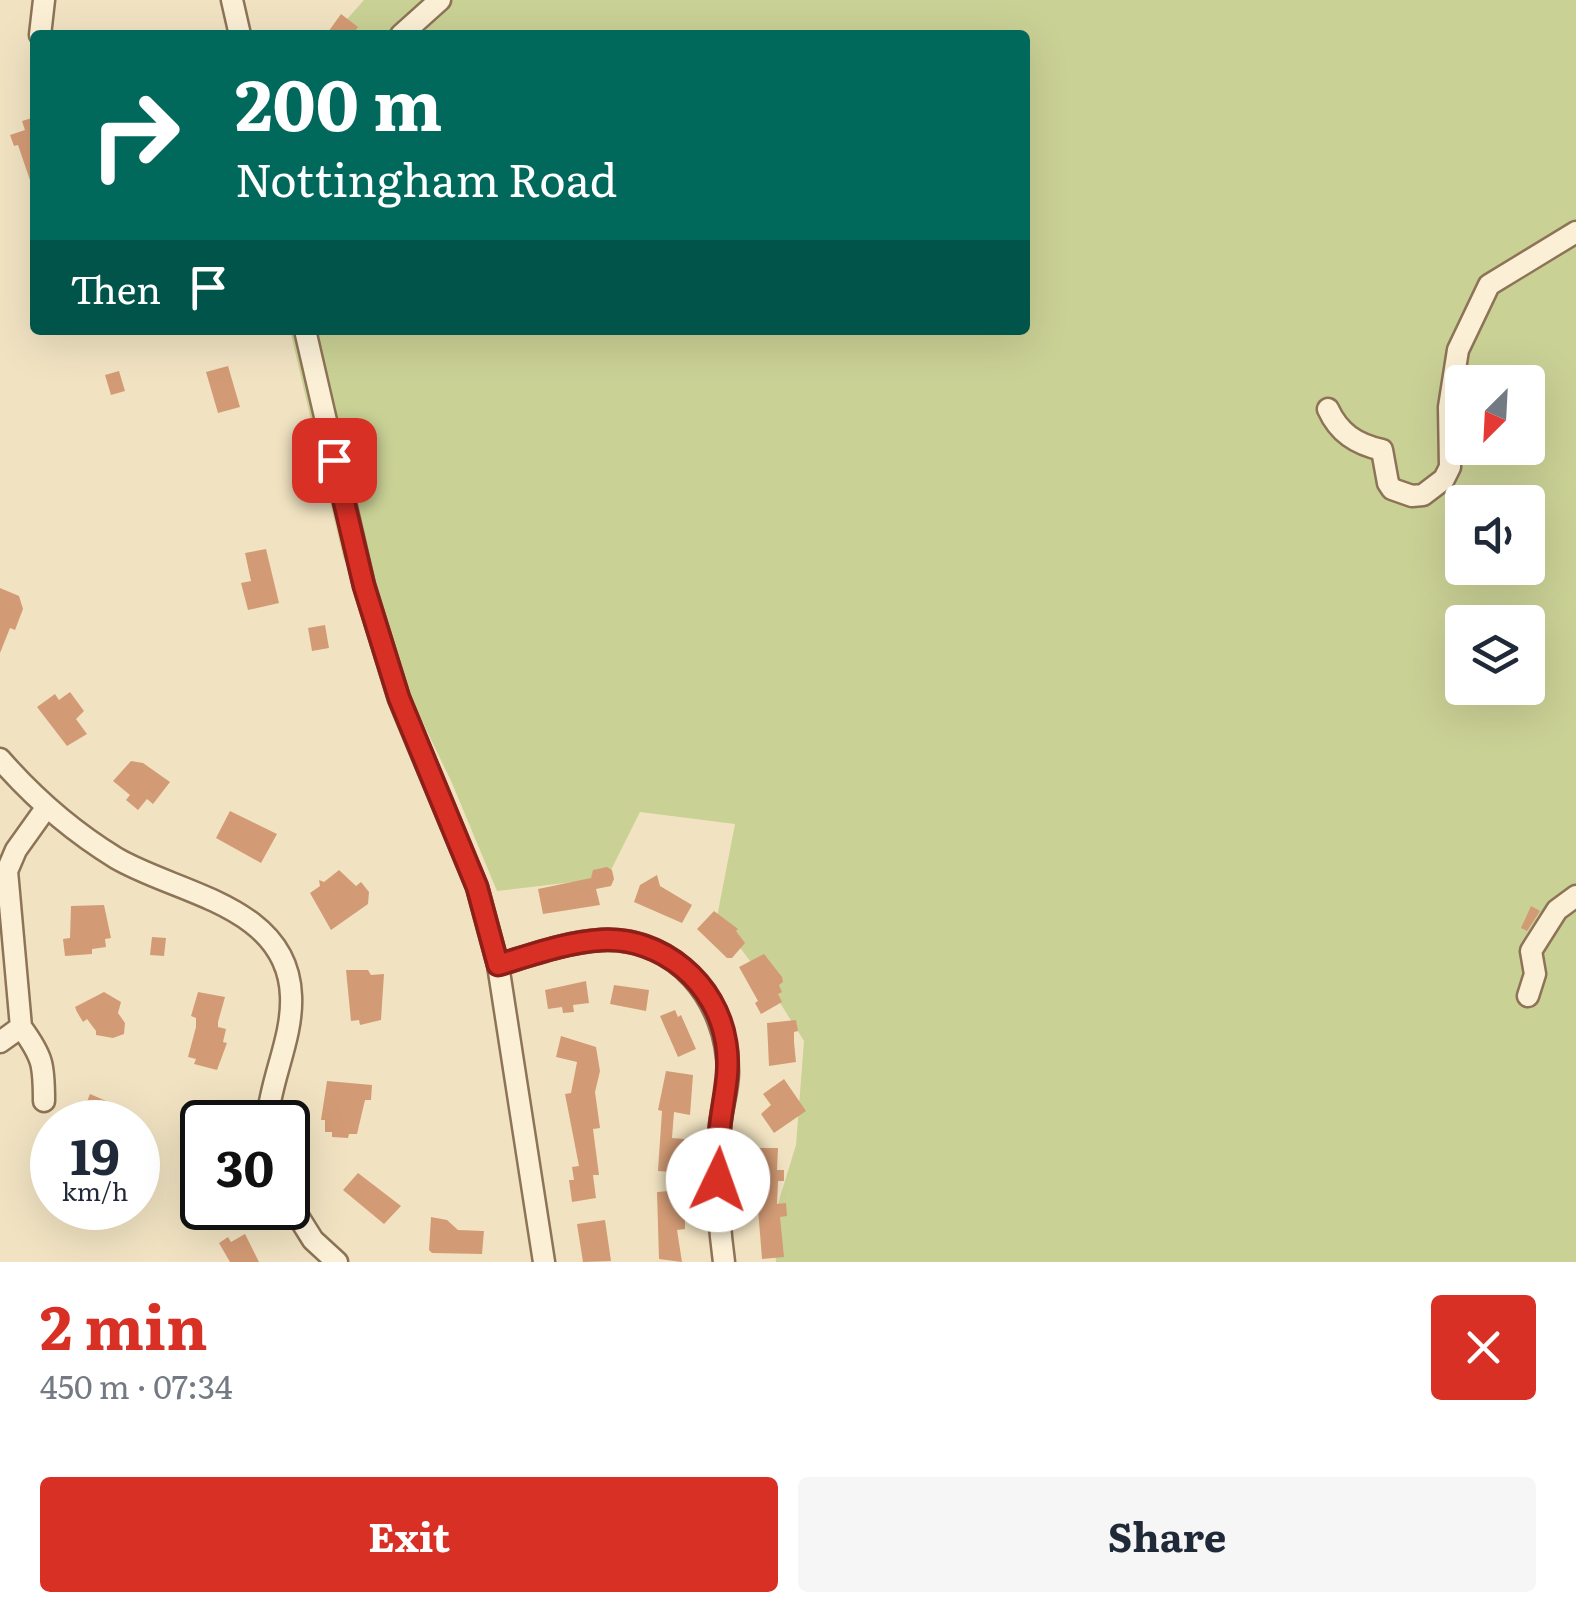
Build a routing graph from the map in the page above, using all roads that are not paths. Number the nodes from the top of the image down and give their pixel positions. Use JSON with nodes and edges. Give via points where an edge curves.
{"nodes":[{"id":1,"x":44,"y":0,"type":"edge"},
{"id":2,"x":232,"y":0,"type":"edge"},
{"id":3,"x":440,"y":0,"type":"edge"},
{"id":4,"x":41,"y":30,"type":"edge"},
{"id":5,"x":239,"y":30,"type":"edge"},
{"id":6,"x":407,"y":30,"type":"edge"},
{"id":7,"x":1576,"y":232,"type":"edge"},
{"id":8,"x":305,"y":335,"type":"edge"},
{"id":9,"x":1328,"y":409,"type":"dead end"},
{"id":10,"x":0,"y":760,"type":"edge"},
{"id":11,"x":46,"y":808,"type":"junction"},
{"id":12,"x":1576,"y":896,"type":"edge"},
{"id":13,"x":498,"y":965,"type":"junction"},
{"id":14,"x":1528,"y":996,"type":"dead end"},
{"id":15,"x":21,"y":1027,"type":"junction"},
{"id":16,"x":0,"y":1042,"type":"edge"},
{"id":17,"x":44,"y":1100,"type":"edge"},
{"id":18,"x":268,"y":1100,"type":"edge"},
{"id":19,"x":308,"y":1230,"type":"edge"},
{"id":20,"x":337,"y":1262,"type":"edge"},
{"id":21,"x":544,"y":1262,"type":"edge"},
{"id":22,"x":724,"y":1262,"type":"edge"}],
"edges":[{"from":1,"to":4,"type":"street"},
{"from":2,"to":5,"type":"street"},
{"from":3,"to":6,"type":"street"},
{"from":7,"to":9,"type":"street","via":[[1489,286],[1458,350],[1450,467],[1436,488],[1412,496],[1392,489],[1382,450],[1349,438]]},
{"from":8,"to":13,"type":"street","via":[[364,586],[399,698],[477,887]]},
{"from":10,"to":11,"type":"street"},
{"from":11,"to":15,"type":"street","via":[[7,871]]},
{"from":11,"to":18,"type":"street","via":[[116,858],[248,918],[281,958],[292,994]]},
{"from":12,"to":14,"type":"street","via":[[1557,910],[1532,952]]},
{"from":13,"to":21,"type":"street"},
{"from":13,"to":22,"type":"street","via":[[563,946],[626,940],[653,949],[699,982],[726,1040],[718,1180]]},
{"from":15,"to":16,"type":"street"},
{"from":15,"to":17,"type":"street","via":[[40,1053]]},
{"from":19,"to":20,"type":"street"}]}
